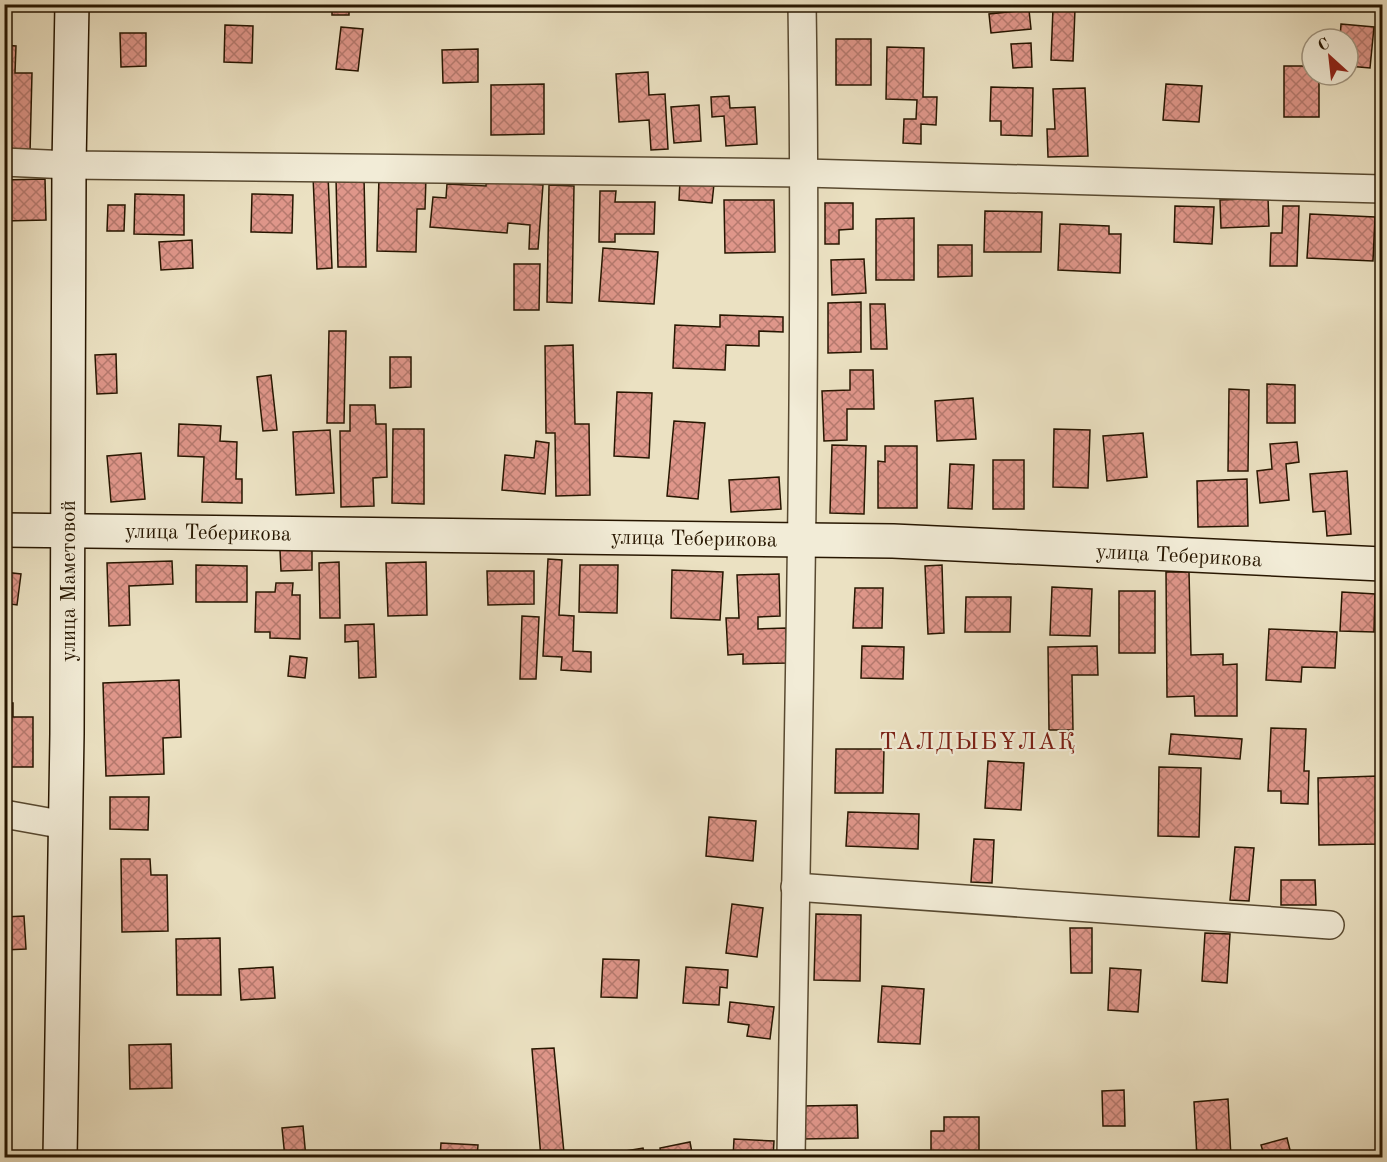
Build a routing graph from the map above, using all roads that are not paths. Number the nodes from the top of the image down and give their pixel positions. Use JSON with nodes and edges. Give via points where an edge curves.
{"nodes":[{"id":1,"x":72,"y":4,"type":"edge"},
{"id":2,"x":802,"y":4,"type":"edge"},
{"id":3,"x":4,"y":162,"type":"edge"},
{"id":4,"x":69,"y":165,"type":"junction"},
{"id":5,"x":805,"y":173,"type":"junction"},
{"id":6,"x":1383,"y":189,"type":"edge"},
{"id":7,"x":4,"y":530,"type":"edge"},
{"id":8,"x":68,"y":530,"type":"junction"},
{"id":9,"x":801,"y":540,"type":"junction"},
{"id":10,"x":1383,"y":564,"type":"edge"},
{"id":11,"x":4,"y":814,"type":"edge"},
{"id":12,"x":65,"y":825,"type":"junction"},
{"id":13,"x":795,"y":887,"type":"junction"},
{"id":14,"x":1330,"y":926,"type":"dead end"},
{"id":15,"x":60,"y":1158,"type":"edge"},
{"id":16,"x":790,"y":1158,"type":"edge"}],
"edges":[{"from":1,"to":4,"type":"street","name":"улица Маметовой"},
{"from":2,"to":5,"type":"street"},
{"from":3,"to":4,"type":"street"},
{"from":4,"to":5,"type":"street"},
{"from":4,"to":8,"type":"street","name":"улица Маметовой"},
{"from":5,"to":6,"type":"street"},
{"from":5,"to":9,"type":"street"},
{"from":7,"to":8,"type":"street","name":"улица Теберикова"},
{"from":8,"to":9,"type":"street","name":"улица Теберикова"},
{"from":8,"to":12,"type":"street","name":"улица Маметовой"},
{"from":9,"to":10,"type":"street","name":"улица Теберикова"},
{"from":9,"to":13,"type":"street"},
{"from":11,"to":12,"type":"street"},
{"from":12,"to":15,"type":"street","name":"улица Маметовой"},
{"from":13,"to":14,"type":"street"},
{"from":13,"to":16,"type":"street"}]}
